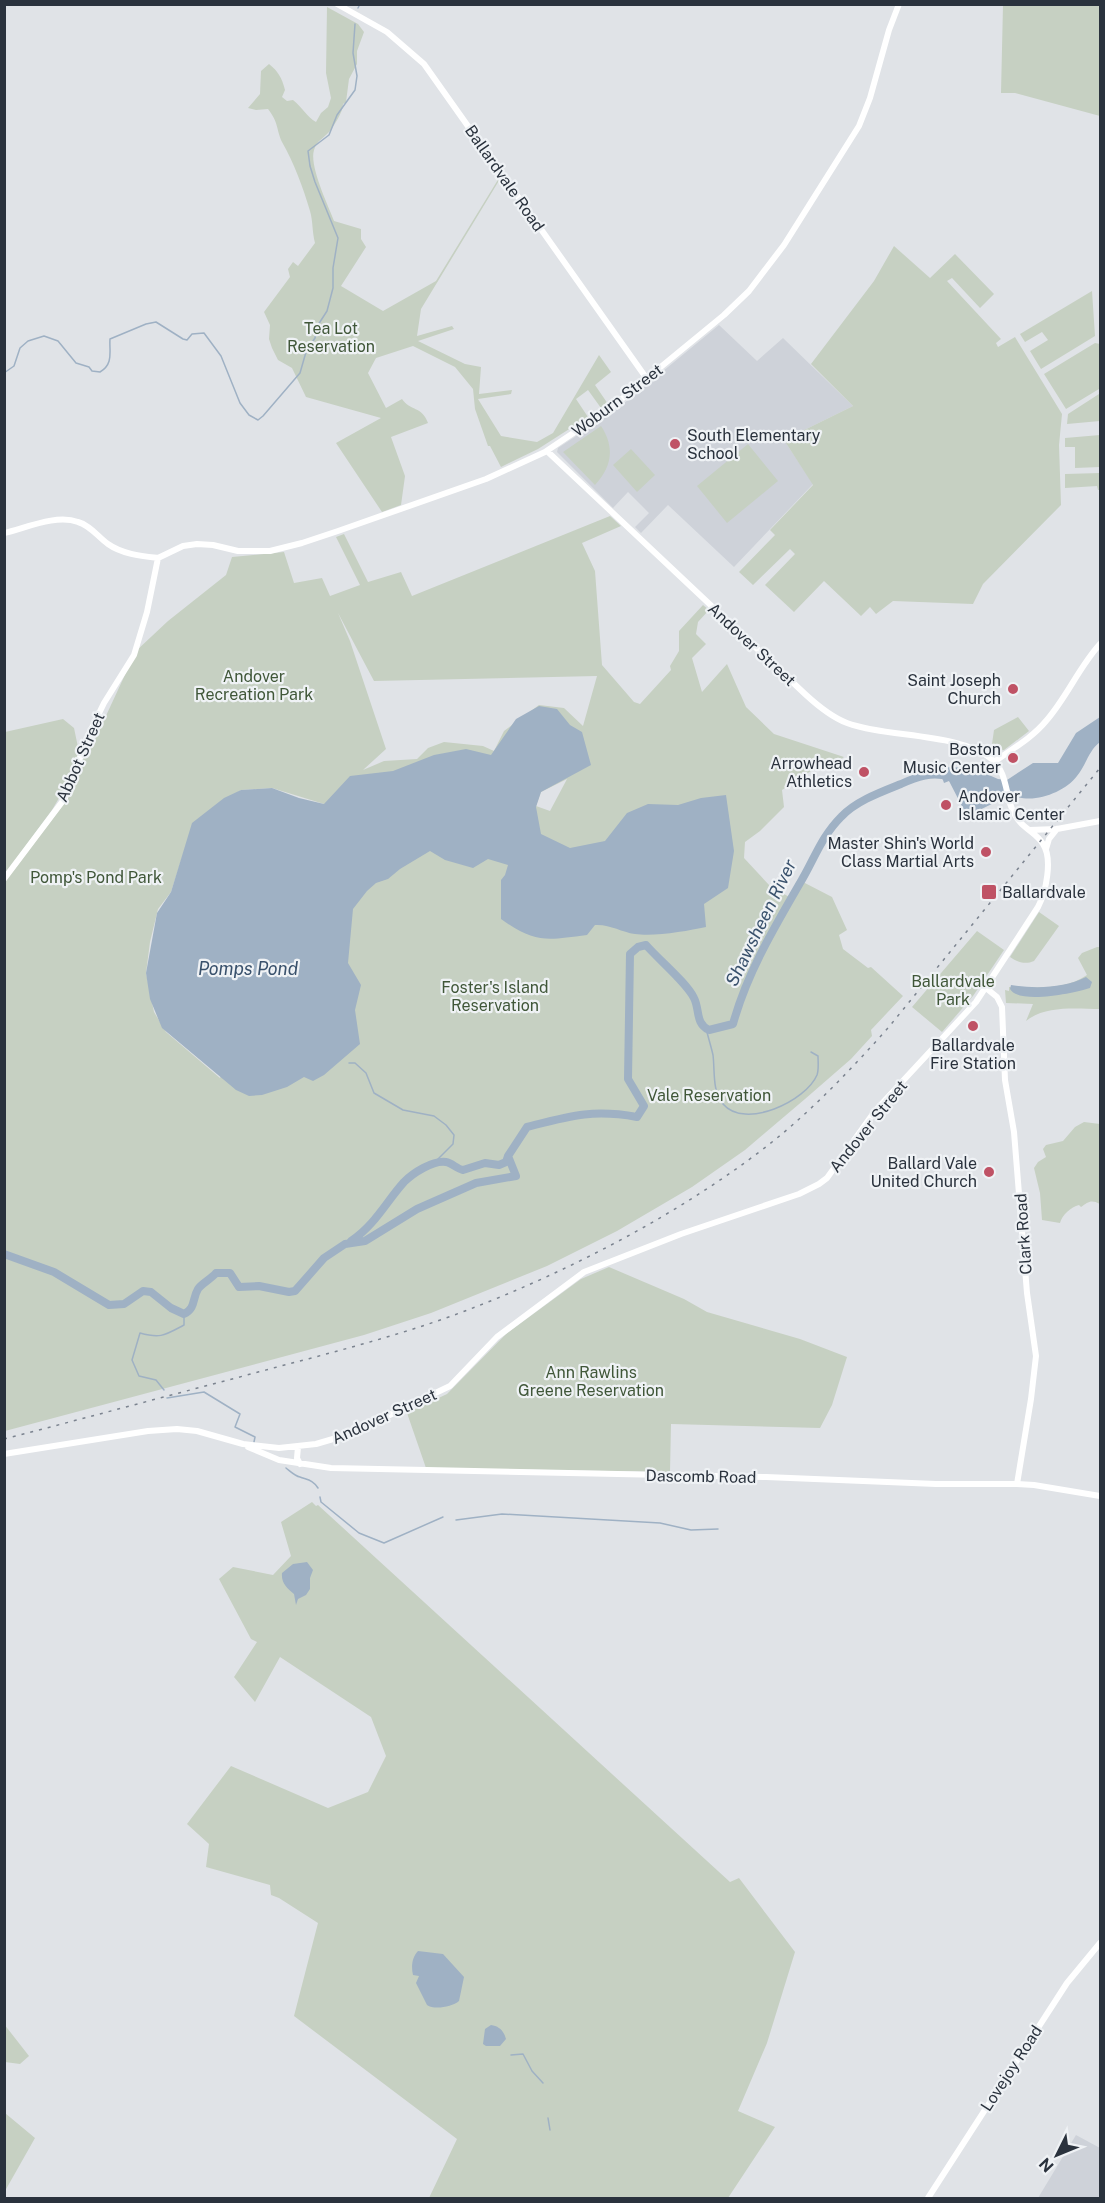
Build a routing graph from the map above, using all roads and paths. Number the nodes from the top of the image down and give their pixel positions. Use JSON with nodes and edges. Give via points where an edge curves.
{"nodes":[{"id":1,"x":337,"y":4,"type":"edge"},
{"id":2,"x":899,"y":4,"type":"edge"},
{"id":3,"x":647,"y":379,"type":"junction"},
{"id":4,"x":547,"y":451,"type":"junction"},
{"id":5,"x":4,"y":533,"type":"edge"},
{"id":6,"x":158,"y":558,"type":"junction"},
{"id":7,"x":1101,"y":644,"type":"edge"},
{"id":8,"x":994,"y":762,"type":"junction"},
{"id":9,"x":1101,"y":821,"type":"edge"},
{"id":10,"x":1057,"y":829,"type":"junction"},
{"id":11,"x":1029,"y":830,"type":"junction"},
{"id":12,"x":1046,"y":850,"type":"junction"},
{"id":13,"x":4,"y":879,"type":"edge"},
{"id":14,"x":986,"y":988,"type":"junction"},
{"id":15,"x":243,"y":1444,"type":"junction"},
{"id":16,"x":296,"y":1447,"type":"junction"},
{"id":17,"x":279,"y":1448,"type":"junction"},
{"id":18,"x":4,"y":1454,"type":"edge"},
{"id":19,"x":296,"y":1463,"type":"junction"},
{"id":20,"x":1017,"y":1484,"type":"junction"},
{"id":21,"x":1101,"y":1496,"type":"edge"},
{"id":22,"x":1101,"y":1943,"type":"edge"},
{"id":23,"x":928,"y":2199,"type":"edge"}],
"edges":[{"from":1,"to":3,"type":"main road","name":"Ballardvale Road","via":[[387,32],[424,64]]},
{"from":2,"to":3,"type":"main road","name":"Woburn Street","via":[[859,126],[791,234],[743,297]]},
{"from":3,"to":4,"type":"main road","name":"Woburn Street"},
{"from":4,"to":6,"type":"main road","name":"Woburn Street","via":[[486,479],[302,543],[255,552],[197,544]]},
{"from":4,"to":8,"type":"main road","name":"Andover Street","via":[[828,713],[854,725],[963,746]]},
{"from":5,"to":6,"type":"main road","via":[[72,520],[121,551]]},
{"from":6,"to":13,"type":"main road","name":"Abbot Street","via":[[134,655],[88,736],[65,798]]},
{"from":7,"to":8,"type":"main road","via":[[1046,721]]},
{"from":8,"to":11,"type":"main road","via":[[1014,815]]},
{"from":9,"to":10,"type":"main road"},
{"from":10,"to":11,"type":"main road"},
{"from":10,"to":12,"type":"main road"},
{"from":11,"to":12,"type":"main road"},
{"from":12,"to":14,"type":"main road","name":"Andover Street","via":[[1043,897]]},
{"from":14,"to":16,"type":"main road","name":"Andover Street","via":[[875,1111],[819,1184],[584,1272],[497,1337],[450,1386],[437,1394],[350,1434]]},
{"from":14,"to":20,"type":"main road","name":"Clark Road","via":[[1002,1007],[1006,1083],[1036,1356]]},
{"from":15,"to":17,"type":"main road","name":"Andover Street"},
{"from":15,"to":18,"type":"main road","name":"Andover Street","via":[[197,1431],[165,1430]]},
{"from":15,"to":19,"type":"main road","name":"Dascomb Road","via":[[270,1457]]},
{"from":16,"to":17,"type":"main road","name":"Andover Street"},
{"from":16,"to":19,"type":"main road"},
{"from":17,"to":19,"type":"main road"},
{"from":19,"to":20,"type":"main road","name":"Dascomb Road","via":[[412,1471]]},
{"from":20,"to":21,"type":"main road","name":"Dascomb Road"},
{"from":22,"to":23,"type":"main road","name":"Lovejoy Road","via":[[1060,1993]]}]}
